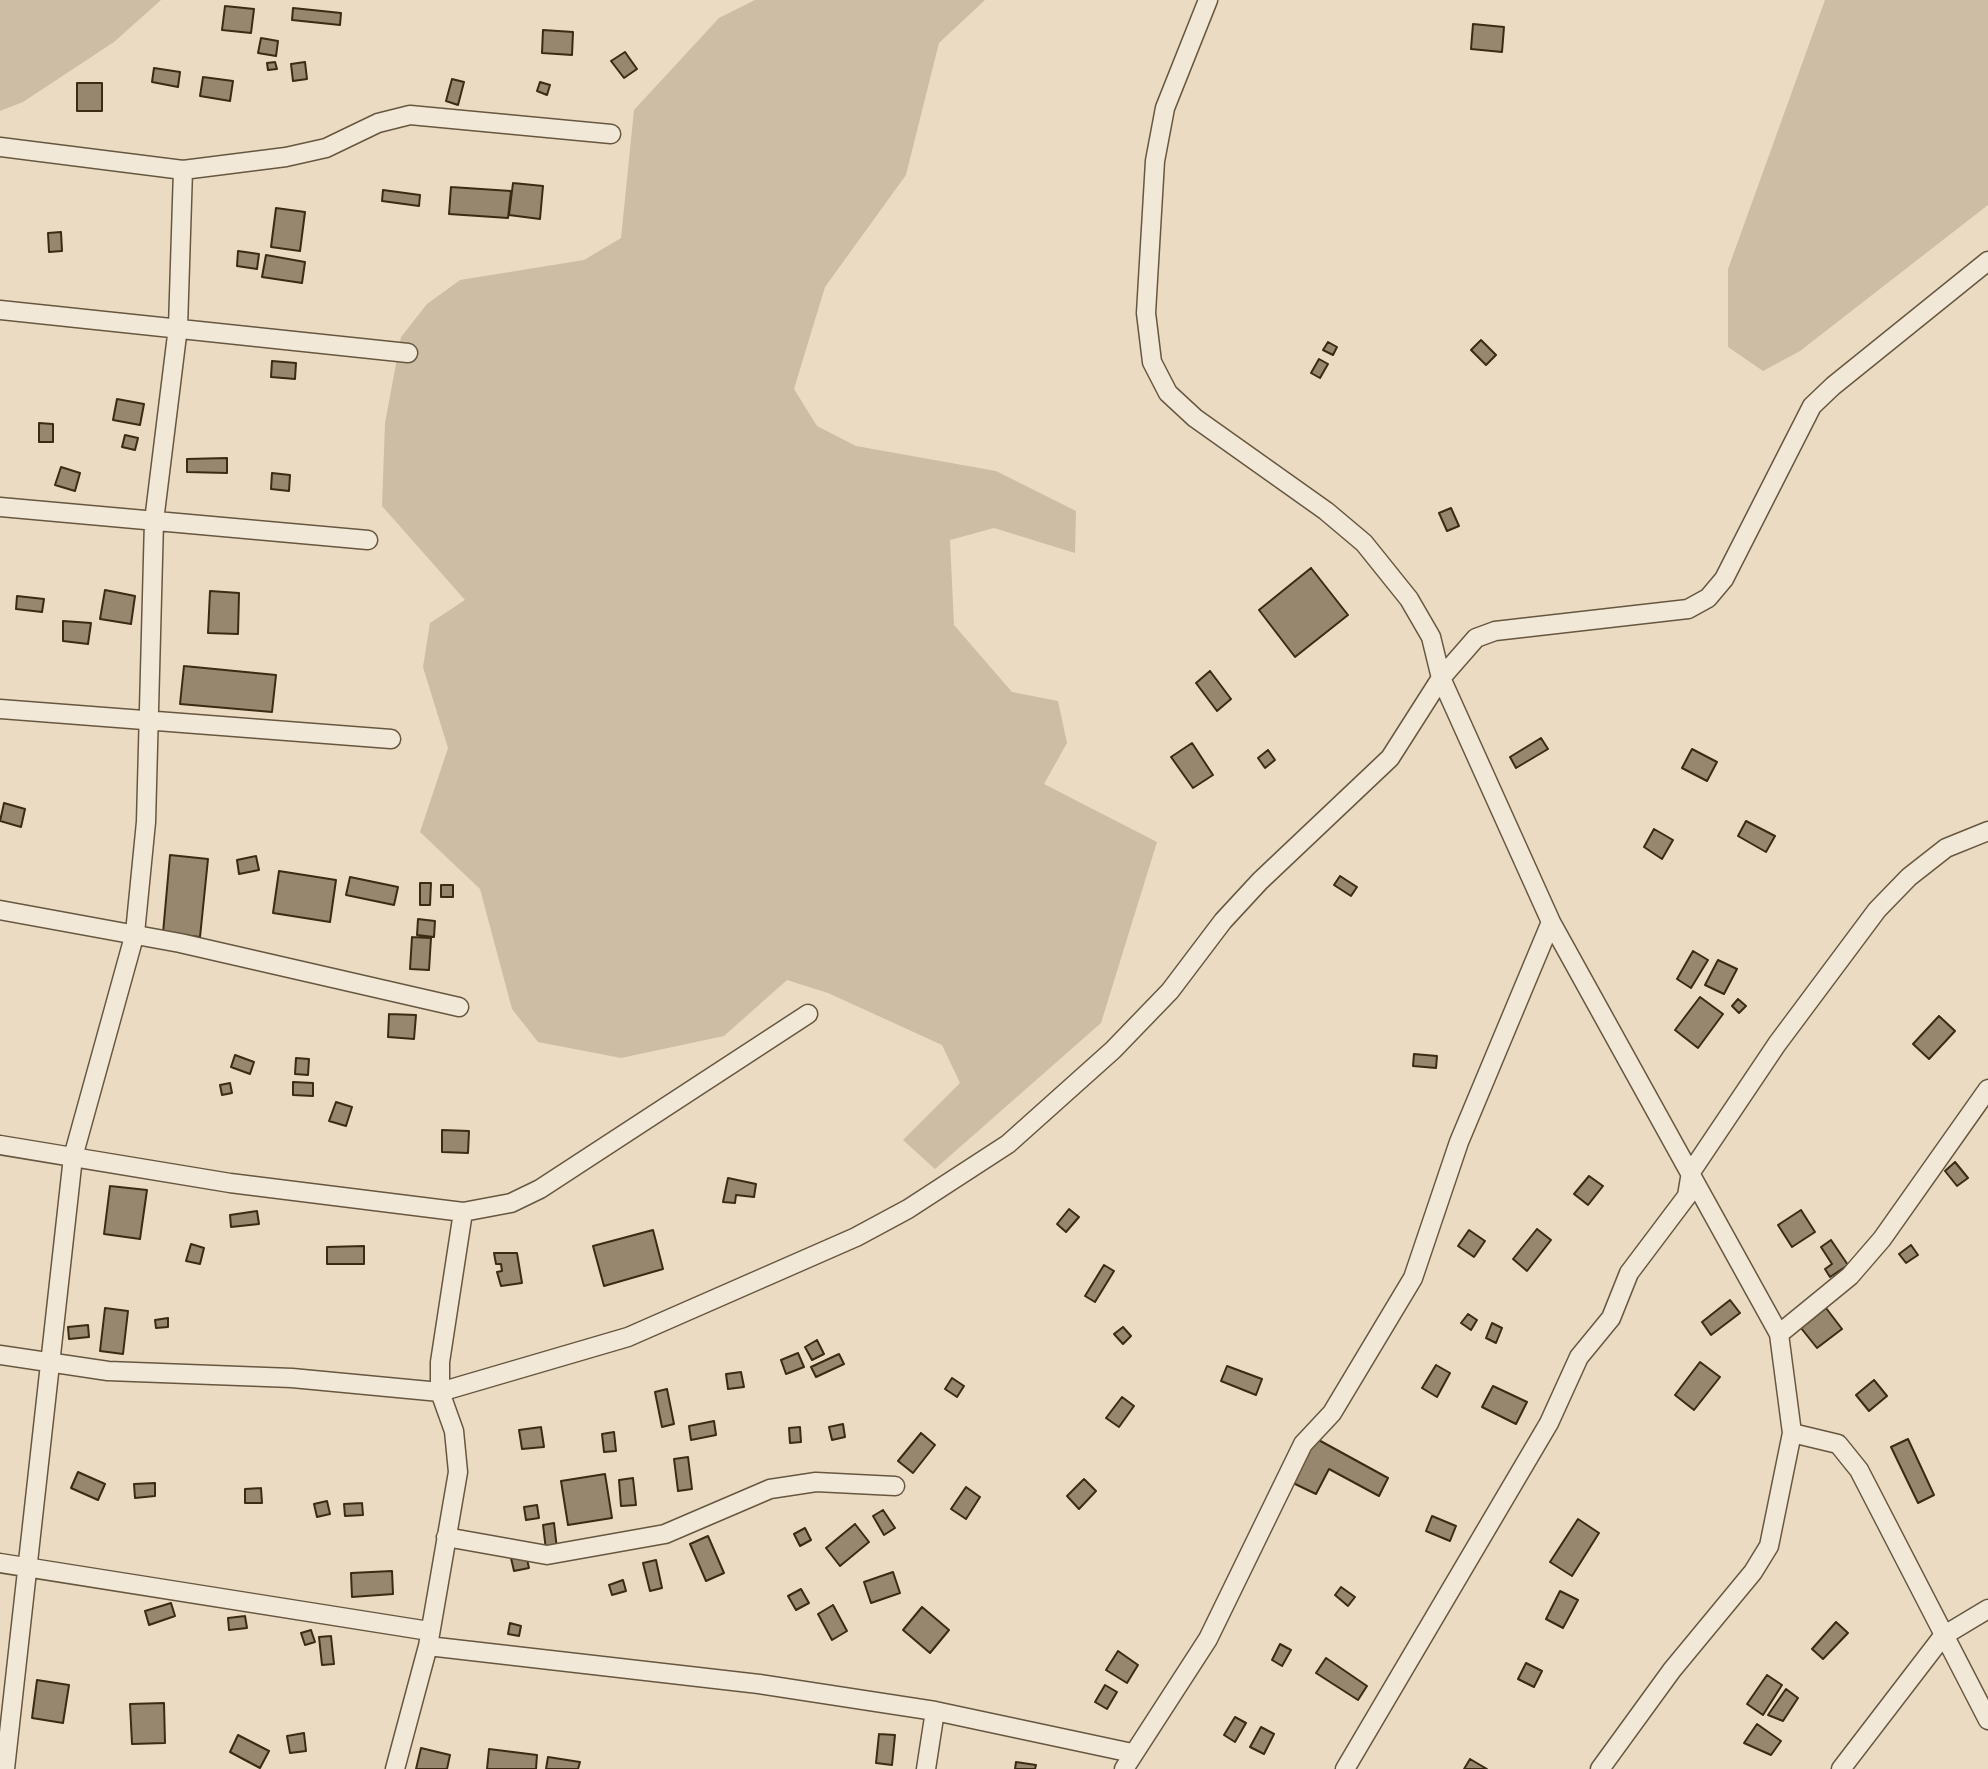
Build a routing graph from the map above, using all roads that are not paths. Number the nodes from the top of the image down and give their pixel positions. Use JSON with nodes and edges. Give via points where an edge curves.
{"nodes":[{"id":1,"x":1208,"y":0,"type":"edge"},
{"id":2,"x":611,"y":134,"type":"dead end"},
{"id":3,"x":0,"y":147,"type":"edge"},
{"id":4,"x":183,"y":170,"type":"junction"},
{"id":5,"x":1988,"y":261,"type":"edge"},
{"id":6,"x":0,"y":310,"type":"edge"},
{"id":7,"x":178,"y":327,"type":"junction"},
{"id":8,"x":408,"y":353,"type":"dead end"},
{"id":9,"x":0,"y":507,"type":"edge"},
{"id":10,"x":154,"y":521,"type":"junction"},
{"id":11,"x":368,"y":540,"type":"dead end"},
{"id":12,"x":1441,"y":678,"type":"junction"},
{"id":13,"x":0,"y":709,"type":"edge"},
{"id":14,"x":148,"y":722,"type":"junction"},
{"id":15,"x":391,"y":739,"type":"dead end"},
{"id":16,"x":1988,"y":831,"type":"edge"},
{"id":17,"x":0,"y":910,"type":"edge"},
{"id":18,"x":1551,"y":922,"type":"junction"},
{"id":19,"x":135,"y":933,"type":"junction"},
{"id":20,"x":459,"y":1007,"type":"dead end"},
{"id":21,"x":808,"y":1014,"type":"dead end"},
{"id":22,"x":1988,"y":1089,"type":"edge"},
{"id":23,"x":0,"y":1145,"type":"edge"},
{"id":24,"x":73,"y":1157,"type":"junction"},
{"id":25,"x":1691,"y":1172,"type":"junction"},
{"id":26,"x":463,"y":1212,"type":"junction"},
{"id":27,"x":1779,"y":1334,"type":"junction"},
{"id":28,"x":0,"y":1355,"type":"edge"},
{"id":29,"x":48,"y":1362,"type":"junction"},
{"id":30,"x":440,"y":1392,"type":"junction"},
{"id":31,"x":1792,"y":1433,"type":"junction"},
{"id":32,"x":895,"y":1486,"type":"dead end"},
{"id":33,"x":446,"y":1537,"type":"junction"},
{"id":34,"x":0,"y":1563,"type":"edge"},
{"id":35,"x":29,"y":1569,"type":"junction"},
{"id":36,"x":1988,"y":1609,"type":"edge"},
{"id":37,"x":1943,"y":1636,"type":"junction"},
{"id":38,"x":429,"y":1639,"type":"junction"},
{"id":39,"x":935,"y":1711,"type":"junction"},
{"id":40,"x":1988,"y":1720,"type":"edge"},
{"id":41,"x":1128,"y":1761,"type":"edge"},
{"id":42,"x":5,"y":1769,"type":"edge"},
{"id":43,"x":395,"y":1769,"type":"edge"},
{"id":44,"x":926,"y":1769,"type":"edge"},
{"id":45,"x":1345,"y":1769,"type":"edge"},
{"id":46,"x":1600,"y":1769,"type":"edge"},
{"id":47,"x":1841,"y":1769,"type":"edge"}],
"edges":[{"from":1,"to":12,"type":"street","via":[[1165,108],[1155,161],[1146,313],[1152,362],[1168,393],[1195,418],[1364,543],[1409,599],[1431,637]]},
{"from":2,"to":4,"type":"street","via":[[410,115],[378,123],[326,148]]},
{"from":3,"to":4,"type":"street"},
{"from":4,"to":7,"type":"street"},
{"from":5,"to":12,"type":"street","via":[[1812,406],[1724,579],[1708,598],[1688,609],[1495,631],[1476,638]]},
{"from":6,"to":7,"type":"street"},
{"from":7,"to":8,"type":"street"},
{"from":7,"to":10,"type":"street"},
{"from":9,"to":10,"type":"street"},
{"from":10,"to":11,"type":"street"},
{"from":10,"to":14,"type":"street"},
{"from":12,"to":18,"type":"street"},
{"from":12,"to":30,"type":"street","via":[[1390,758],[1260,881],[1170,991],[1113,1050],[1008,1144],[856,1237],[628,1337]]},
{"from":13,"to":14,"type":"street"},
{"from":14,"to":15,"type":"street"},
{"from":14,"to":19,"type":"street","via":[[146,822]]},
{"from":16,"to":25,"type":"street","via":[[1926,860],[1877,910]]},
{"from":17,"to":19,"type":"street"},
{"from":18,"to":25,"type":"street"},
{"from":18,"to":41,"type":"street","via":[[1459,1142],[1413,1278],[1332,1413],[1303,1444],[1208,1639]]},
{"from":19,"to":20,"type":"street"},
{"from":19,"to":24,"type":"street"},
{"from":21,"to":26,"type":"street","via":[[540,1189],[511,1203]]},
{"from":22,"to":27,"type":"street","via":[[1882,1239],[1850,1276]]},
{"from":23,"to":24,"type":"street"},
{"from":24,"to":26,"type":"street"},
{"from":24,"to":29,"type":"street"},
{"from":25,"to":27,"type":"street"},
{"from":25,"to":45,"type":"street","via":[[1687,1196],[1629,1273],[1611,1318],[1579,1357],[1549,1423]]},
{"from":26,"to":30,"type":"street"},
{"from":27,"to":31,"type":"street"},
{"from":28,"to":29,"type":"street"},
{"from":29,"to":30,"type":"street","via":[[108,1371],[292,1378]]},
{"from":29,"to":35,"type":"street"},
{"from":30,"to":33,"type":"street","via":[[454,1431],[458,1472]]},
{"from":31,"to":37,"type":"street","via":[[1828,1439],[1854,1463]]},
{"from":31,"to":46,"type":"street","via":[[1769,1546]]},
{"from":32,"to":33,"type":"street","via":[[816,1482],[770,1489],[665,1534],[547,1555]]},
{"from":33,"to":38,"type":"street"},
{"from":34,"to":35,"type":"street"},
{"from":35,"to":38,"type":"street"},
{"from":35,"to":42,"type":"street"},
{"from":36,"to":37,"type":"street"},
{"from":37,"to":40,"type":"street"},
{"from":37,"to":47,"type":"street"},
{"from":38,"to":39,"type":"street"},
{"from":38,"to":43,"type":"street"},
{"from":39,"to":41,"type":"street"},
{"from":39,"to":44,"type":"street"}]}
